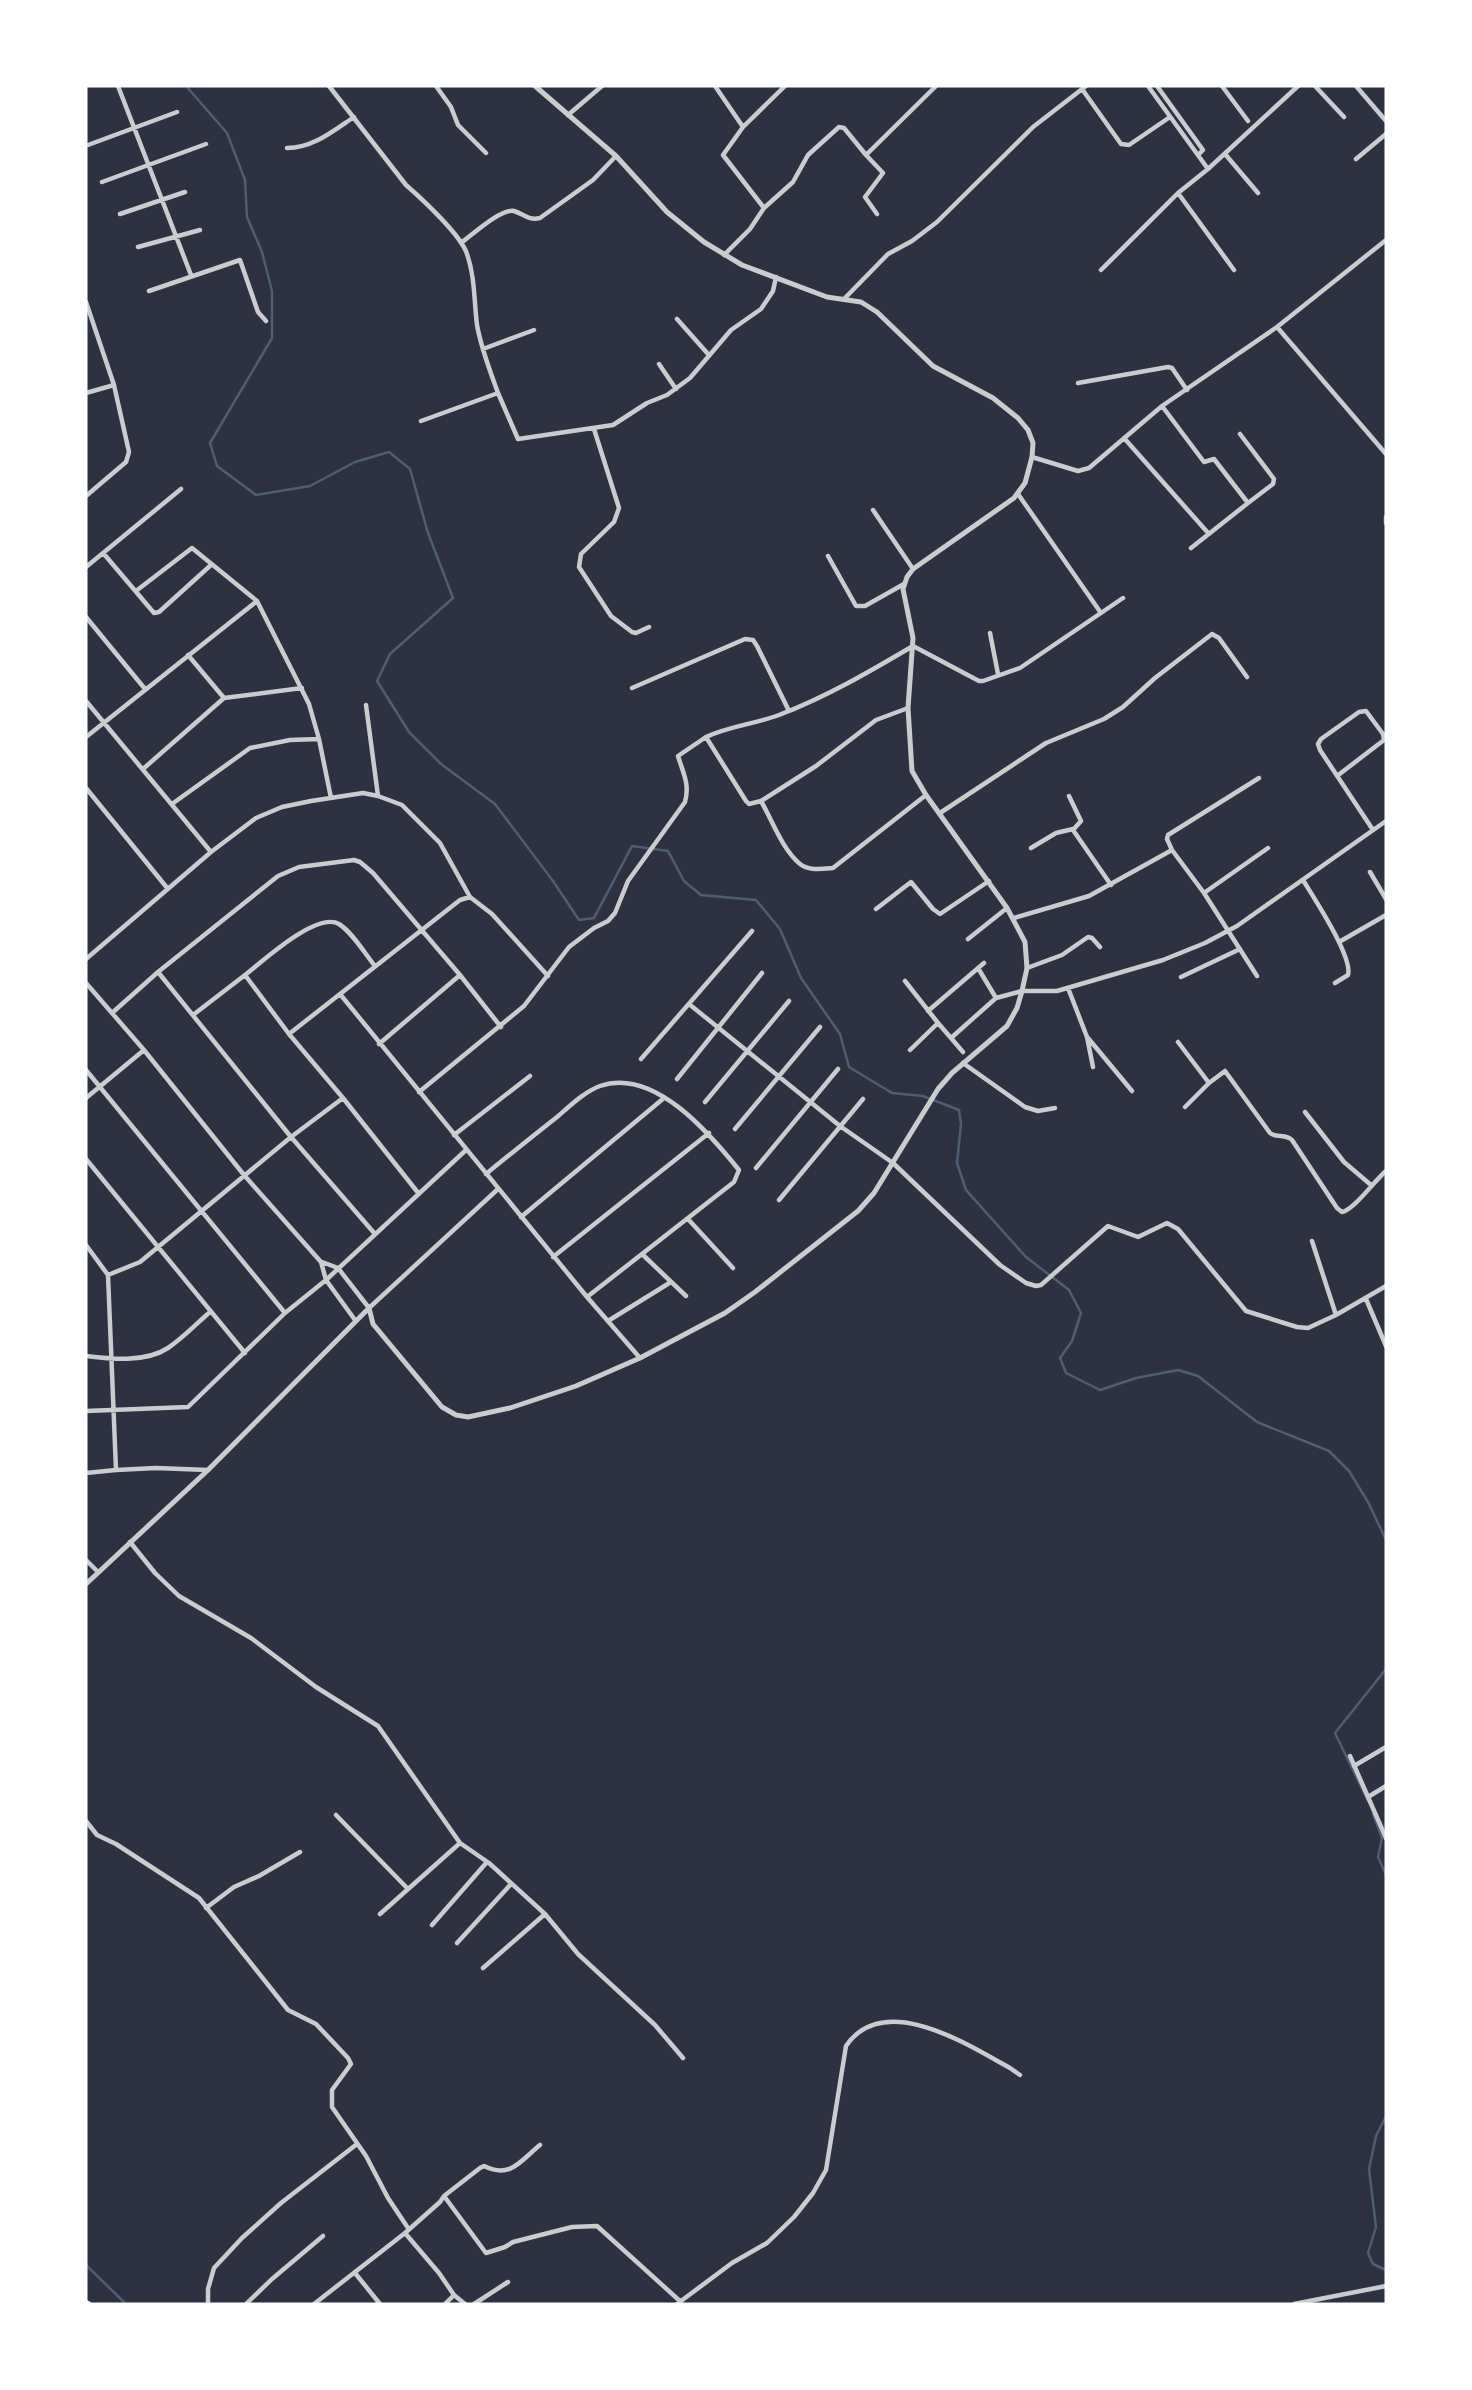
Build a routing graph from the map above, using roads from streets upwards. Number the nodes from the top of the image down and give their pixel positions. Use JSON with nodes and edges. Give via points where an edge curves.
{"nodes":[{"id":1,"x":118,"y":86,"type":"edge"},
{"id":2,"x":329,"y":86,"type":"edge"},
{"id":3,"x":436,"y":86,"type":"edge"},
{"id":4,"x":535,"y":86,"type":"edge"},
{"id":5,"x":602,"y":86,"type":"edge"},
{"id":6,"x":715,"y":86,"type":"edge"},
{"id":7,"x":785,"y":86,"type":"edge"},
{"id":8,"x":936,"y":86,"type":"edge"},
{"id":9,"x":1148,"y":86,"type":"edge"},
{"id":10,"x":1157,"y":86,"type":"edge"},
{"id":11,"x":1222,"y":86,"type":"edge"},
{"id":12,"x":1298,"y":86,"type":"edge"},
{"id":13,"x":1315,"y":86,"type":"edge"},
{"id":14,"x":1356,"y":86,"type":"edge"},
{"id":15,"x":1084,"y":87,"type":"edge"},
{"id":16,"x":177,"y":112,"type":"dead end"},
{"id":17,"x":568,"y":115,"type":"junction"},
{"id":18,"x":354,"y":117,"type":"junction"},
{"id":19,"x":1170,"y":117,"type":"junction"},
{"id":20,"x":1344,"y":117,"type":"dead end"},
{"id":21,"x":1248,"y":121,"type":"dead end"},
{"id":22,"x":1386,"y":121,"type":"edge"},
{"id":23,"x":743,"y":127,"type":"junction"},
{"id":24,"x":134,"y":128,"type":"junction"},
{"id":25,"x":1386,"y":134,"type":"edge"},
{"id":26,"x":206,"y":144,"type":"dead end"},
{"id":27,"x":89,"y":145,"type":"dead end"},
{"id":28,"x":287,"y":148,"type":"dead end"},
{"id":29,"x":486,"y":153,"type":"dead end"},
{"id":30,"x":1225,"y":154,"type":"junction"},
{"id":31,"x":866,"y":155,"type":"junction"},
{"id":32,"x":1198,"y":155,"type":"junction"},
{"id":33,"x":616,"y":156,"type":"junction"},
{"id":34,"x":1356,"y":159,"type":"dead end"},
{"id":35,"x":149,"y":166,"type":"junction"},
{"id":36,"x":1208,"y":169,"type":"junction"},
{"id":37,"x":102,"y":182,"type":"dead end"},
{"id":38,"x":185,"y":192,"type":"dead end"},
{"id":39,"x":1178,"y":193,"type":"junction"},
{"id":40,"x":1258,"y":193,"type":"dead end"},
{"id":41,"x":162,"y":201,"type":"junction"},
{"id":42,"x":764,"y":208,"type":"junction"},
{"id":43,"x":120,"y":214,"type":"dead end"},
{"id":44,"x":877,"y":214,"type":"dead end"},
{"id":45,"x":200,"y":230,"type":"dead end"},
{"id":46,"x":177,"y":238,"type":"junction"},
{"id":47,"x":1386,"y":240,"type":"edge"},
{"id":48,"x":461,"y":243,"type":"junction"},
{"id":49,"x":138,"y":247,"type":"dead end"},
{"id":50,"x":724,"y":255,"type":"junction"},
{"id":51,"x":1101,"y":270,"type":"dead end"},
{"id":52,"x":1234,"y":270,"type":"dead end"},
{"id":53,"x":191,"y":275,"type":"junction"},
{"id":54,"x":776,"y":277,"type":"junction"},
{"id":55,"x":149,"y":291,"type":"dead end"},
{"id":56,"x":845,"y":298,"type":"junction"},
{"id":57,"x":86,"y":302,"type":"edge"},
{"id":58,"x":677,"y":319,"type":"dead end"},
{"id":59,"x":266,"y":321,"type":"dead end"},
{"id":60,"x":1277,"y":327,"type":"junction"},
{"id":61,"x":534,"y":330,"type":"dead end"},
{"id":62,"x":483,"y":349,"type":"junction"},
{"id":63,"x":708,"y":354,"type":"junction"},
{"id":64,"x":659,"y":365,"type":"dead end"},
{"id":65,"x":1078,"y":383,"type":"dead end"},
{"id":66,"x":114,"y":385,"type":"junction"},
{"id":67,"x":677,"y":389,"type":"junction"},
{"id":68,"x":1187,"y":390,"type":"junction"},
{"id":69,"x":86,"y":393,"type":"edge"},
{"id":70,"x":498,"y":393,"type":"junction"},
{"id":71,"x":1162,"y":406,"type":"junction"},
{"id":72,"x":421,"y":421,"type":"dead end"},
{"id":73,"x":594,"y":429,"type":"junction"},
{"id":74,"x":1240,"y":434,"type":"dead end"},
{"id":75,"x":1124,"y":438,"type":"junction"},
{"id":76,"x":1386,"y":454,"type":"edge"},
{"id":77,"x":1032,"y":457,"type":"junction"},
{"id":78,"x":181,"y":489,"type":"dead end"},
{"id":79,"x":1018,"y":495,"type":"junction"},
{"id":80,"x":86,"y":496,"type":"edge"},
{"id":81,"x":1248,"y":503,"type":"junction"},
{"id":82,"x":873,"y":510,"type":"dead end"},
{"id":83,"x":1386,"y":517,"type":"edge"},
{"id":84,"x":1386,"y":523,"type":"edge"},
{"id":85,"x":1209,"y":534,"type":"junction"},
{"id":86,"x":1191,"y":548,"type":"dead end"},
{"id":87,"x":104,"y":554,"type":"junction"},
{"id":88,"x":828,"y":556,"type":"dead end"},
{"id":89,"x":211,"y":565,"type":"junction"},
{"id":90,"x":86,"y":567,"type":"edge"},
{"id":91,"x":913,"y":569,"type":"junction"},
{"id":92,"x":904,"y":584,"type":"junction"},
{"id":93,"x":136,"y":591,"type":"junction"},
{"id":94,"x":1123,"y":598,"type":"dead end"},
{"id":95,"x":257,"y":601,"type":"junction"},
{"id":96,"x":1101,"y":613,"type":"junction"},
{"id":97,"x":86,"y":618,"type":"edge"},
{"id":98,"x":649,"y":627,"type":"dead end"},
{"id":99,"x":990,"y":633,"type":"dead end"},
{"id":100,"x":913,"y":646,"type":"junction"},
{"id":101,"x":188,"y":655,"type":"junction"},
{"id":102,"x":998,"y":674,"type":"junction"},
{"id":103,"x":1247,"y":677,"type":"dead end"},
{"id":104,"x":302,"y":688,"type":"junction"},
{"id":105,"x":632,"y":688,"type":"dead end"},
{"id":106,"x":145,"y":689,"type":"junction"},
{"id":107,"x":224,"y":698,"type":"junction"},
{"id":108,"x":86,"y":701,"type":"edge"},
{"id":109,"x":366,"y":705,"type":"dead end"},
{"id":110,"x":908,"y":709,"type":"junction"},
{"id":111,"x":789,"y":711,"type":"junction"},
{"id":112,"x":103,"y":723,"type":"junction"},
{"id":113,"x":86,"y":737,"type":"edge"},
{"id":114,"x":706,"y":737,"type":"junction"},
{"id":115,"x":319,"y":739,"type":"junction"},
{"id":116,"x":143,"y":769,"type":"junction"},
{"id":117,"x":1337,"y":776,"type":"junction"},
{"id":118,"x":1259,"y":778,"type":"dead end"},
{"id":119,"x":86,"y":788,"type":"edge"},
{"id":120,"x":926,"y":795,"type":"junction"},
{"id":121,"x":378,"y":796,"type":"junction"},
{"id":122,"x":1069,"y":796,"type":"dead end"},
{"id":123,"x":331,"y":798,"type":"junction"},
{"id":124,"x":761,"y":801,"type":"junction"},
{"id":125,"x":172,"y":804,"type":"junction"},
{"id":126,"x":940,"y":813,"type":"junction"},
{"id":127,"x":1386,"y":821,"type":"edge"},
{"id":128,"x":1073,"y":829,"type":"junction"},
{"id":129,"x":1373,"y":830,"type":"junction"},
{"id":130,"x":1031,"y":848,"type":"dead end"},
{"id":131,"x":1268,"y":848,"type":"dead end"},
{"id":132,"x":1172,"y":850,"type":"junction"},
{"id":133,"x":212,"y":852,"type":"junction"},
{"id":134,"x":1370,"y":872,"type":"dead end"},
{"id":135,"x":1303,"y":880,"type":"junction"},
{"id":136,"x":989,"y":881,"type":"junction"},
{"id":137,"x":1111,"y":886,"type":"junction"},
{"id":138,"x":168,"y":889,"type":"junction"},
{"id":139,"x":1204,"y":893,"type":"junction"},
{"id":140,"x":470,"y":897,"type":"junction"},
{"id":141,"x":1386,"y":898,"type":"edge"},
{"id":142,"x":1007,"y":908,"type":"junction"},
{"id":143,"x":876,"y":909,"type":"dead end"},
{"id":144,"x":1386,"y":915,"type":"edge"},
{"id":145,"x":1014,"y":918,"type":"junction"},
{"id":146,"x":421,"y":930,"type":"junction"},
{"id":147,"x":1229,"y":930,"type":"junction"},
{"id":148,"x":752,"y":931,"type":"dead end"},
{"id":149,"x":968,"y":939,"type":"dead end"},
{"id":150,"x":1339,"y":942,"type":"junction"},
{"id":151,"x":1100,"y":947,"type":"dead end"},
{"id":152,"x":1240,"y":949,"type":"junction"},
{"id":153,"x":86,"y":959,"type":"edge"},
{"id":154,"x":984,"y":963,"type":"dead end"},
{"id":155,"x":375,"y":966,"type":"junction"},
{"id":156,"x":978,"y":968,"type":"junction"},
{"id":157,"x":1027,"y":968,"type":"junction"},
{"id":158,"x":158,"y":972,"type":"junction"},
{"id":159,"x":762,"y":973,"type":"dead end"},
{"id":160,"x":245,"y":975,"type":"junction"},
{"id":161,"x":460,"y":975,"type":"junction"},
{"id":162,"x":548,"y":976,"type":"junction"},
{"id":163,"x":1257,"y":976,"type":"dead end"},
{"id":164,"x":1181,"y":977,"type":"dead end"},
{"id":165,"x":905,"y":981,"type":"dead end"},
{"id":166,"x":86,"y":983,"type":"edge"},
{"id":167,"x":1335,"y":983,"type":"dead end"},
{"id":168,"x":1068,"y":988,"type":"junction"},
{"id":169,"x":1022,"y":991,"type":"junction"},
{"id":170,"x":340,"y":994,"type":"junction"},
{"id":171,"x":996,"y":998,"type":"junction"},
{"id":172,"x":789,"y":1001,"type":"dead end"},
{"id":173,"x":689,"y":1004,"type":"junction"},
{"id":174,"x":928,"y":1011,"type":"junction"},
{"id":175,"x":112,"y":1013,"type":"junction"},
{"id":176,"x":193,"y":1015,"type":"junction"},
{"id":177,"x":938,"y":1023,"type":"junction"},
{"id":178,"x":717,"y":1026,"type":"junction"},
{"id":179,"x":500,"y":1027,"type":"junction"},
{"id":180,"x":820,"y":1027,"type":"dead end"},
{"id":181,"x":289,"y":1034,"type":"junction"},
{"id":182,"x":1087,"y":1037,"type":"junction"},
{"id":183,"x":951,"y":1038,"type":"junction"},
{"id":184,"x":1178,"y":1042,"type":"dead end"},
{"id":185,"x":379,"y":1044,"type":"junction"},
{"id":186,"x":144,"y":1050,"type":"junction"},
{"id":187,"x":910,"y":1050,"type":"dead end"},
{"id":188,"x":747,"y":1051,"type":"junction"},
{"id":189,"x":963,"y":1052,"type":"dead end"},
{"id":190,"x":641,"y":1059,"type":"dead end"},
{"id":191,"x":963,"y":1063,"type":"junction"},
{"id":192,"x":1093,"y":1067,"type":"dead end"},
{"id":193,"x":838,"y":1069,"type":"dead end"},
{"id":194,"x":86,"y":1070,"type":"edge"},
{"id":195,"x":530,"y":1076,"type":"dead end"},
{"id":196,"x":779,"y":1076,"type":"junction"},
{"id":197,"x":677,"y":1079,"type":"dead end"},
{"id":198,"x":1209,"y":1083,"type":"junction"},
{"id":199,"x":100,"y":1087,"type":"junction"},
{"id":200,"x":1132,"y":1091,"type":"dead end"},
{"id":201,"x":419,"y":1092,"type":"junction"},
{"id":202,"x":86,"y":1098,"type":"edge"},
{"id":203,"x":343,"y":1098,"type":"junction"},
{"id":204,"x":664,"y":1098,"type":"junction"},
{"id":205,"x":863,"y":1099,"type":"dead end"},
{"id":206,"x":705,"y":1102,"type":"dead end"},
{"id":207,"x":811,"y":1102,"type":"junction"},
{"id":208,"x":1185,"y":1107,"type":"dead end"},
{"id":209,"x":1055,"y":1108,"type":"dead end"},
{"id":210,"x":1305,"y":1112,"type":"dead end"},
{"id":211,"x":840,"y":1126,"type":"junction"},
{"id":212,"x":735,"y":1129,"type":"dead end"},
{"id":213,"x":709,"y":1133,"type":"junction"},
{"id":214,"x":454,"y":1135,"type":"junction"},
{"id":215,"x":291,"y":1137,"type":"junction"},
{"id":216,"x":466,"y":1150,"type":"junction"},
{"id":217,"x":86,"y":1159,"type":"edge"},
{"id":218,"x":893,"y":1163,"type":"junction"},
{"id":219,"x":756,"y":1168,"type":"dead end"},
{"id":220,"x":1386,"y":1171,"type":"edge"},
{"id":221,"x":486,"y":1174,"type":"junction"},
{"id":222,"x":244,"y":1175,"type":"junction"},
{"id":223,"x":1371,"y":1185,"type":"junction"},
{"id":224,"x":498,"y":1189,"type":"junction"},
{"id":225,"x":419,"y":1194,"type":"junction"},
{"id":226,"x":779,"y":1200,"type":"dead end"},
{"id":227,"x":201,"y":1211,"type":"junction"},
{"id":228,"x":521,"y":1217,"type":"junction"},
{"id":229,"x":688,"y":1219,"type":"junction"},
{"id":230,"x":375,"y":1234,"type":"junction"},
{"id":231,"x":1312,"y":1241,"type":"dead end"},
{"id":232,"x":86,"y":1245,"type":"edge"},
{"id":233,"x":159,"y":1247,"type":"junction"},
{"id":234,"x":642,"y":1254,"type":"junction"},
{"id":235,"x":553,"y":1256,"type":"junction"},
{"id":236,"x":321,"y":1262,"type":"junction"},
{"id":237,"x":338,"y":1268,"type":"junction"},
{"id":238,"x":733,"y":1268,"type":"dead end"},
{"id":239,"x":108,"y":1275,"type":"junction"},
{"id":240,"x":326,"y":1280,"type":"junction"},
{"id":241,"x":671,"y":1282,"type":"junction"},
{"id":242,"x":1386,"y":1286,"type":"edge"},
{"id":243,"x":687,"y":1296,"type":"dead end"},
{"id":244,"x":587,"y":1297,"type":"junction"},
{"id":245,"x":1366,"y":1299,"type":"junction"},
{"id":246,"x":369,"y":1308,"type":"junction"},
{"id":247,"x":210,"y":1312,"type":"junction"},
{"id":248,"x":285,"y":1313,"type":"junction"},
{"id":249,"x":1336,"y":1315,"type":"junction"},
{"id":250,"x":355,"y":1320,"type":"junction"},
{"id":251,"x":608,"y":1321,"type":"junction"},
{"id":252,"x":373,"y":1324,"type":"junction"},
{"id":253,"x":1386,"y":1346,"type":"edge"},
{"id":254,"x":245,"y":1353,"type":"junction"},
{"id":255,"x":86,"y":1356,"type":"edge"},
{"id":256,"x":640,"y":1358,"type":"junction"},
{"id":257,"x":113,"y":1360,"type":"junction"},
{"id":258,"x":111,"y":1410,"type":"junction"},
{"id":259,"x":86,"y":1411,"type":"edge"},
{"id":260,"x":116,"y":1470,"type":"junction"},
{"id":261,"x":208,"y":1470,"type":"junction"},
{"id":262,"x":86,"y":1473,"type":"edge"},
{"id":263,"x":130,"y":1542,"type":"junction"},
{"id":264,"x":86,"y":1560,"type":"edge"},
{"id":265,"x":98,"y":1573,"type":"junction"},
{"id":266,"x":86,"y":1584,"type":"edge"},
{"id":267,"x":1386,"y":1747,"type":"edge"},
{"id":268,"x":1350,"y":1756,"type":"dead end"},
{"id":269,"x":1354,"y":1766,"type":"junction"},
{"id":270,"x":1386,"y":1786,"type":"edge"},
{"id":271,"x":1368,"y":1797,"type":"junction"},
{"id":272,"x":337,"y":1815,"type":"dead end"},
{"id":273,"x":86,"y":1821,"type":"edge"},
{"id":274,"x":1385,"y":1831,"type":"edge"},
{"id":275,"x":1386,"y":1838,"type":"edge"},
{"id":276,"x":460,"y":1843,"type":"junction"},
{"id":277,"x":300,"y":1852,"type":"dead end"},
{"id":278,"x":487,"y":1862,"type":"junction"},
{"id":279,"x":511,"y":1884,"type":"junction"},
{"id":280,"x":408,"y":1889,"type":"junction"},
{"id":281,"x":206,"y":1908,"type":"junction"},
{"id":282,"x":380,"y":1914,"type":"dead end"},
{"id":283,"x":545,"y":1914,"type":"junction"},
{"id":284,"x":432,"y":1925,"type":"dead end"},
{"id":285,"x":457,"y":1943,"type":"dead end"},
{"id":286,"x":484,"y":1968,"type":"dead end"},
{"id":287,"x":682,"y":2058,"type":"dead end"},
{"id":288,"x":1020,"y":2075,"type":"dead end"},
{"id":289,"x":357,"y":2144,"type":"junction"},
{"id":290,"x":540,"y":2145,"type":"dead end"},
{"id":291,"x":444,"y":2196,"type":"junction"},
{"id":292,"x":407,"y":2231,"type":"junction"},
{"id":293,"x":323,"y":2236,"type":"dead end"},
{"id":294,"x":355,"y":2273,"type":"junction"},
{"id":295,"x":508,"y":2282,"type":"dead end"},
{"id":296,"x":1386,"y":2286,"type":"edge"},
{"id":297,"x":454,"y":2295,"type":"junction"},
{"id":298,"x":679,"y":2303,"type":"edge"},
{"id":299,"x":208,"y":2304,"type":"edge"},
{"id":300,"x":246,"y":2304,"type":"edge"},
{"id":301,"x":314,"y":2304,"type":"edge"},
{"id":302,"x":380,"y":2304,"type":"edge"},
{"id":303,"x":445,"y":2304,"type":"edge"},
{"id":304,"x":465,"y":2304,"type":"edge"},
{"id":305,"x":474,"y":2304,"type":"edge"},
{"id":306,"x":1294,"y":2304,"type":"edge"}],
"edges":[{"from":1,"to":24,"type":"street"},
{"from":2,"to":18,"type":"street"},
{"from":3,"to":29,"type":"street","via":[[458,125]]},
{"from":4,"to":17,"type":"street"},
{"from":5,"to":17,"type":"street"},
{"from":6,"to":23,"type":"street"},
{"from":7,"to":23,"type":"street"},
{"from":8,"to":31,"type":"street"},
{"from":9,"to":19,"type":"street"},
{"from":10,"to":32,"type":"street","via":[[1203,150]]},
{"from":11,"to":21,"type":"street"},
{"from":12,"to":30,"type":"street"},
{"from":13,"to":20,"type":"street"},
{"from":14,"to":22,"type":"street"},
{"from":15,"to":19,"type":"street","via":[[1124,145]]},
{"from":15,"to":56,"type":"street","via":[[1033,127],[937,222],[888,254]]},
{"from":16,"to":24,"type":"street"},
{"from":17,"to":33,"type":"street"},
{"from":18,"to":28,"type":"street","via":[[316,142]]},
{"from":18,"to":48,"type":"street","via":[[406,185]]},
{"from":19,"to":32,"type":"street"},
{"from":23,"to":42,"type":"street","via":[[724,156]]},
{"from":24,"to":27,"type":"street"},
{"from":24,"to":35,"type":"street"},
{"from":25,"to":34,"type":"street"},
{"from":26,"to":35,"type":"street"},
{"from":30,"to":36,"type":"street"},
{"from":30,"to":40,"type":"street"},
{"from":31,"to":42,"type":"street","via":[[844,128],[839,128],[808,155],[793,182]]},
{"from":31,"to":44,"type":"street","via":[[883,173],[864,197]]},
{"from":32,"to":36,"type":"street"},
{"from":33,"to":48,"type":"street","via":[[593,180],[540,218],[504,212]]},
{"from":33,"to":50,"type":"street","via":[[667,212]]},
{"from":35,"to":37,"type":"street"},
{"from":35,"to":41,"type":"street"},
{"from":36,"to":39,"type":"street"},
{"from":38,"to":41,"type":"street"},
{"from":39,"to":51,"type":"street"},
{"from":39,"to":52,"type":"street"},
{"from":41,"to":43,"type":"street"},
{"from":41,"to":46,"type":"street"},
{"from":42,"to":50,"type":"street"},
{"from":45,"to":46,"type":"street"},
{"from":46,"to":49,"type":"street"},
{"from":46,"to":53,"type":"street"},
{"from":47,"to":60,"type":"street"},
{"from":48,"to":62,"type":"street","via":[[468,254]]},
{"from":50,"to":54,"type":"street"},
{"from":53,"to":55,"type":"street"},
{"from":53,"to":59,"type":"street","via":[[240,260],[258,312]]},
{"from":54,"to":56,"type":"street","via":[[827,297]]},
{"from":54,"to":63,"type":"street","via":[[761,309]]},
{"from":56,"to":77,"type":"street","via":[[877,312],[933,366],[993,398],[1018,418],[1028,429]]},
{"from":57,"to":66,"type":"street"},
{"from":58,"to":63,"type":"street"},
{"from":60,"to":68,"type":"street"},
{"from":60,"to":76,"type":"street"},
{"from":61,"to":62,"type":"street"},
{"from":62,"to":70,"type":"street"},
{"from":63,"to":67,"type":"street"},
{"from":64,"to":67,"type":"street"},
{"from":65,"to":68,"type":"street","via":[[1168,367]]},
{"from":66,"to":69,"type":"street"},
{"from":66,"to":80,"type":"street","via":[[129,457]]},
{"from":67,"to":73,"type":"street","via":[[612,425]]},
{"from":68,"to":71,"type":"street"},
{"from":70,"to":72,"type":"street"},
{"from":70,"to":73,"type":"street","via":[[518,439]]},
{"from":71,"to":75,"type":"street"},
{"from":71,"to":81,"type":"street","via":[[1204,462],[1214,459]]},
{"from":73,"to":98,"type":"street","via":[[619,508],[614,522],[581,554],[579,567],[611,616],[632,632]]},
{"from":74,"to":81,"type":"street","via":[[1274,480]]},
{"from":75,"to":77,"type":"street","via":[[1084,471]]},
{"from":75,"to":85,"type":"street"},
{"from":77,"to":79,"type":"street"},
{"from":78,"to":87,"type":"street"},
{"from":79,"to":91,"type":"street"},
{"from":79,"to":96,"type":"street"},
{"from":81,"to":85,"type":"street"},
{"from":82,"to":91,"type":"street"},
{"from":83,"to":84,"type":"street"},
{"from":85,"to":86,"type":"street"},
{"from":87,"to":90,"type":"street"},
{"from":87,"to":93,"type":"street"},
{"from":88,"to":92,"type":"street","via":[[856,606],[865,606]]},
{"from":89,"to":93,"type":"street","via":[[195,548],[189,549]]},
{"from":89,"to":93,"type":"street","via":[[159,612],[154,613]]},
{"from":89,"to":95,"type":"street"},
{"from":91,"to":92,"type":"street"},
{"from":92,"to":100,"type":"street"},
{"from":94,"to":96,"type":"street"},
{"from":95,"to":101,"type":"street"},
{"from":95,"to":104,"type":"street"},
{"from":96,"to":102,"type":"street","via":[[1020,668]]},
{"from":97,"to":106,"type":"street"},
{"from":99,"to":102,"type":"street"},
{"from":100,"to":102,"type":"street","via":[[979,681]]},
{"from":100,"to":110,"type":"street"},
{"from":100,"to":111,"type":"street","via":[[844,687]]},
{"from":101,"to":106,"type":"street"},
{"from":101,"to":107,"type":"street"},
{"from":103,"to":126,"type":"street","via":[[1212,634],[1123,707],[1046,743]]},
{"from":104,"to":107,"type":"street"},
{"from":104,"to":115,"type":"street"},
{"from":105,"to":111,"type":"street","via":[[745,639],[753,640]]},
{"from":106,"to":112,"type":"street"},
{"from":107,"to":116,"type":"street"},
{"from":108,"to":112,"type":"street"},
{"from":109,"to":121,"type":"street"},
{"from":110,"to":120,"type":"street","via":[[912,771]]},
{"from":110,"to":124,"type":"street","via":[[876,720]]},
{"from":111,"to":114,"type":"street"},
{"from":112,"to":113,"type":"street"},
{"from":112,"to":116,"type":"street"},
{"from":114,"to":124,"type":"street","via":[[746,801]]},
{"from":114,"to":162,"type":"street","via":[[678,756],[687,780],[685,802],[628,881],[615,913],[569,947]]},
{"from":115,"to":123,"type":"street"},
{"from":115,"to":125,"type":"street","via":[[250,748]]},
{"from":116,"to":125,"type":"street"},
{"from":117,"to":117,"type":"street","via":[[1384,740],[1366,711],[1318,741]]},
{"from":117,"to":129,"type":"street"},
{"from":118,"to":132,"type":"street","via":[[1168,835]]},
{"from":119,"to":138,"type":"street"},
{"from":120,"to":124,"type":"street","via":[[833,868],[815,869],[801,865]]},
{"from":120,"to":126,"type":"street"},
{"from":121,"to":123,"type":"street","via":[[363,793]]},
{"from":121,"to":140,"type":"street","via":[[402,805],[440,843]]},
{"from":122,"to":128,"type":"street","via":[[1081,821]]},
{"from":123,"to":133,"type":"street","via":[[282,807],[256,818]]},
{"from":125,"to":133,"type":"street"},
{"from":126,"to":136,"type":"street"},
{"from":127,"to":129,"type":"street"},
{"from":128,"to":130,"type":"street"},
{"from":128,"to":137,"type":"street"},
{"from":129,"to":135,"type":"street"},
{"from":131,"to":139,"type":"street"},
{"from":132,"to":137,"type":"street"},
{"from":132,"to":139,"type":"street"},
{"from":133,"to":138,"type":"street"},
{"from":134,"to":141,"type":"street"},
{"from":135,"to":147,"type":"street"},
{"from":135,"to":150,"type":"street"},
{"from":136,"to":142,"type":"street"},
{"from":136,"to":143,"type":"street","via":[[940,914],[911,881]]},
{"from":137,"to":145,"type":"street"},
{"from":138,"to":153,"type":"street"},
{"from":139,"to":147,"type":"street"},
{"from":140,"to":146,"type":"street"},
{"from":140,"to":162,"type":"street","via":[[492,914]]},
{"from":142,"to":145,"type":"street"},
{"from":142,"to":149,"type":"street"},
{"from":144,"to":150,"type":"street"},
{"from":145,"to":157,"type":"street","via":[[1025,942]]},
{"from":146,"to":155,"type":"street"},
{"from":146,"to":158,"type":"street","via":[[360,862],[299,866],[278,876]]},
{"from":146,"to":161,"type":"street"},
{"from":147,"to":152,"type":"street"},
{"from":147,"to":168,"type":"street","via":[[1178,955]]},
{"from":148,"to":173,"type":"street"},
{"from":150,"to":167,"type":"street","via":[[1349,972]]},
{"from":151,"to":157,"type":"street","via":[[1090,937],[1062,955]]},
{"from":152,"to":163,"type":"street"},
{"from":152,"to":164,"type":"street"},
{"from":154,"to":156,"type":"street"},
{"from":155,"to":160,"type":"street","via":[[339,925],[325,921],[305,930]]},
{"from":155,"to":170,"type":"street"},
{"from":156,"to":171,"type":"street"},
{"from":156,"to":174,"type":"street"},
{"from":157,"to":169,"type":"street"},
{"from":158,"to":175,"type":"street"},
{"from":158,"to":176,"type":"street"},
{"from":159,"to":178,"type":"street"},
{"from":160,"to":176,"type":"street"},
{"from":160,"to":181,"type":"street"},
{"from":161,"to":179,"type":"street"},
{"from":161,"to":185,"type":"street"},
{"from":162,"to":179,"type":"street"},
{"from":165,"to":174,"type":"street"},
{"from":166,"to":175,"type":"street"},
{"from":168,"to":169,"type":"street"},
{"from":168,"to":182,"type":"street"},
{"from":169,"to":171,"type":"street"},
{"from":169,"to":191,"type":"street","via":[[1007,1026]]},
{"from":170,"to":181,"type":"street"},
{"from":170,"to":185,"type":"street"},
{"from":171,"to":183,"type":"street"},
{"from":172,"to":188,"type":"street"},
{"from":173,"to":178,"type":"street"},
{"from":173,"to":190,"type":"street"},
{"from":174,"to":177,"type":"street"},
{"from":175,"to":186,"type":"street"},
{"from":176,"to":215,"type":"street"},
{"from":177,"to":183,"type":"street"},
{"from":177,"to":187,"type":"street"},
{"from":178,"to":188,"type":"street"},
{"from":178,"to":197,"type":"street"},
{"from":179,"to":201,"type":"street"},
{"from":180,"to":196,"type":"street"},
{"from":181,"to":203,"type":"street"},
{"from":182,"to":192,"type":"street"},
{"from":182,"to":200,"type":"street"},
{"from":183,"to":189,"type":"street"},
{"from":184,"to":198,"type":"street"},
{"from":185,"to":201,"type":"street"},
{"from":186,"to":199,"type":"street"},
{"from":186,"to":222,"type":"street"},
{"from":188,"to":196,"type":"street"},
{"from":188,"to":206,"type":"street"},
{"from":191,"to":209,"type":"street","via":[[1025,1107],[1038,1111]]},
{"from":191,"to":218,"type":"street","via":[[938,1089]]},
{"from":193,"to":207,"type":"street"},
{"from":194,"to":199,"type":"street"},
{"from":195,"to":214,"type":"street"},
{"from":196,"to":207,"type":"street"},
{"from":196,"to":212,"type":"street"},
{"from":198,"to":208,"type":"street"},
{"from":198,"to":223,"type":"street","via":[[1225,1071],[1270,1133],[1293,1140],[1340,1211],[1348,1210]]},
{"from":199,"to":202,"type":"street"},
{"from":199,"to":227,"type":"street"},
{"from":201,"to":214,"type":"street"},
{"from":203,"to":215,"type":"street"},
{"from":203,"to":225,"type":"street"},
{"from":204,"to":213,"type":"street"},
{"from":204,"to":221,"type":"street","via":[[635,1085],[604,1085],[583,1095]]},
{"from":204,"to":228,"type":"street"},
{"from":205,"to":211,"type":"street"},
{"from":207,"to":211,"type":"street"},
{"from":207,"to":219,"type":"street"},
{"from":210,"to":223,"type":"street","via":[[1344,1162]]},
{"from":211,"to":218,"type":"street"},
{"from":211,"to":226,"type":"street"},
{"from":213,"to":229,"type":"street","via":[[739,1170],[734,1182]]},
{"from":213,"to":235,"type":"street"},
{"from":214,"to":216,"type":"street"},
{"from":215,"to":222,"type":"street"},
{"from":215,"to":230,"type":"street"},
{"from":216,"to":221,"type":"street"},
{"from":216,"to":225,"type":"street"},
{"from":217,"to":233,"type":"street"},
{"from":218,"to":249,"type":"street","via":[[1000,1265],[1026,1283],[1041,1285],[1108,1226],[1138,1237],[1167,1223],[1178,1229],[1251,1313],[1301,1328]]},
{"from":218,"to":256,"type":"street","via":[[858,1211],[792,1265],[725,1313]]},
{"from":220,"to":223,"type":"street"},
{"from":221,"to":224,"type":"street"},
{"from":222,"to":227,"type":"street"},
{"from":222,"to":236,"type":"street"},
{"from":224,"to":228,"type":"street"},
{"from":224,"to":246,"type":"street"},
{"from":225,"to":230,"type":"street"},
{"from":227,"to":233,"type":"street"},
{"from":227,"to":248,"type":"street"},
{"from":228,"to":235,"type":"street"},
{"from":229,"to":234,"type":"street"},
{"from":229,"to":238,"type":"street"},
{"from":230,"to":237,"type":"street"},
{"from":231,"to":249,"type":"street"},
{"from":232,"to":239,"type":"street"},
{"from":233,"to":239,"type":"street","via":[[140,1262]]},
{"from":233,"to":247,"type":"street"},
{"from":234,"to":241,"type":"street"},
{"from":234,"to":244,"type":"street"},
{"from":235,"to":244,"type":"street"},
{"from":236,"to":237,"type":"street"},
{"from":236,"to":240,"type":"street"},
{"from":237,"to":240,"type":"street"},
{"from":237,"to":246,"type":"street"},
{"from":239,"to":257,"type":"street"},
{"from":240,"to":248,"type":"street"},
{"from":240,"to":250,"type":"street"},
{"from":241,"to":243,"type":"street"},
{"from":241,"to":251,"type":"street"},
{"from":242,"to":245,"type":"street"},
{"from":244,"to":251,"type":"street"},
{"from":245,"to":249,"type":"street"},
{"from":245,"to":253,"type":"street"},
{"from":246,"to":250,"type":"street"},
{"from":246,"to":252,"type":"street"},
{"from":247,"to":254,"type":"street"},
{"from":247,"to":257,"type":"street","via":[[166,1350]]},
{"from":248,"to":254,"type":"street"},
{"from":250,"to":252,"type":"street"},
{"from":250,"to":261,"type":"street"},
{"from":251,"to":256,"type":"street"},
{"from":252,"to":256,"type":"street","via":[[442,1407],[468,1417],[576,1386]]},
{"from":254,"to":258,"type":"street","via":[[188,1407]]},
{"from":255,"to":257,"type":"street"},
{"from":257,"to":258,"type":"street"},
{"from":258,"to":259,"type":"street"},
{"from":258,"to":260,"type":"street"},
{"from":260,"to":261,"type":"street"},
{"from":260,"to":262,"type":"street"},
{"from":261,"to":263,"type":"street"},
{"from":263,"to":265,"type":"street"},
{"from":263,"to":276,"type":"street","via":[[179,1596],[251,1638],[378,1726]]},
{"from":264,"to":265,"type":"street"},
{"from":265,"to":266,"type":"street"},
{"from":267,"to":269,"type":"street"},
{"from":268,"to":269,"type":"street"},
{"from":269,"to":271,"type":"street"},
{"from":270,"to":271,"type":"street"},
{"from":271,"to":274,"type":"street"},
{"from":272,"to":280,"type":"street"},
{"from":273,"to":281,"type":"street","via":[[97,1835],[187,1889]]},
{"from":274,"to":275,"type":"street"},
{"from":276,"to":278,"type":"street"},
{"from":276,"to":280,"type":"street"},
{"from":277,"to":281,"type":"street","via":[[234,1887]]},
{"from":278,"to":279,"type":"street"},
{"from":278,"to":284,"type":"street"},
{"from":279,"to":283,"type":"street"},
{"from":279,"to":285,"type":"street"},
{"from":280,"to":282,"type":"street"},
{"from":281,"to":289,"type":"street","via":[[288,2010],[316,2024],[350,2061],[330,2101]]},
{"from":283,"to":286,"type":"street"},
{"from":283,"to":287,"type":"street","via":[[578,1954],[655,2025]]},
{"from":288,"to":298,"type":"street","via":[[928,2026],[885,2022],[855,2033],[846,2046],[826,2170],[813,2193],[767,2243]]},
{"from":289,"to":292,"type":"street"},
{"from":289,"to":299,"type":"street","via":[[281,2203],[223,2258],[214,2268]]},
{"from":290,"to":291,"type":"street","via":[[514,2168],[496,2171],[482,2166]]},
{"from":291,"to":292,"type":"street"},
{"from":291,"to":298,"type":"street","via":[[486,2253],[572,2227],[597,2226]]},
{"from":292,"to":294,"type":"street"},
{"from":292,"to":297,"type":"street"},
{"from":293,"to":300,"type":"street"},
{"from":294,"to":301,"type":"street"},
{"from":294,"to":302,"type":"street"},
{"from":295,"to":305,"type":"street"},
{"from":296,"to":306,"type":"street"},
{"from":297,"to":303,"type":"street"},
{"from":297,"to":304,"type":"street"}]}
